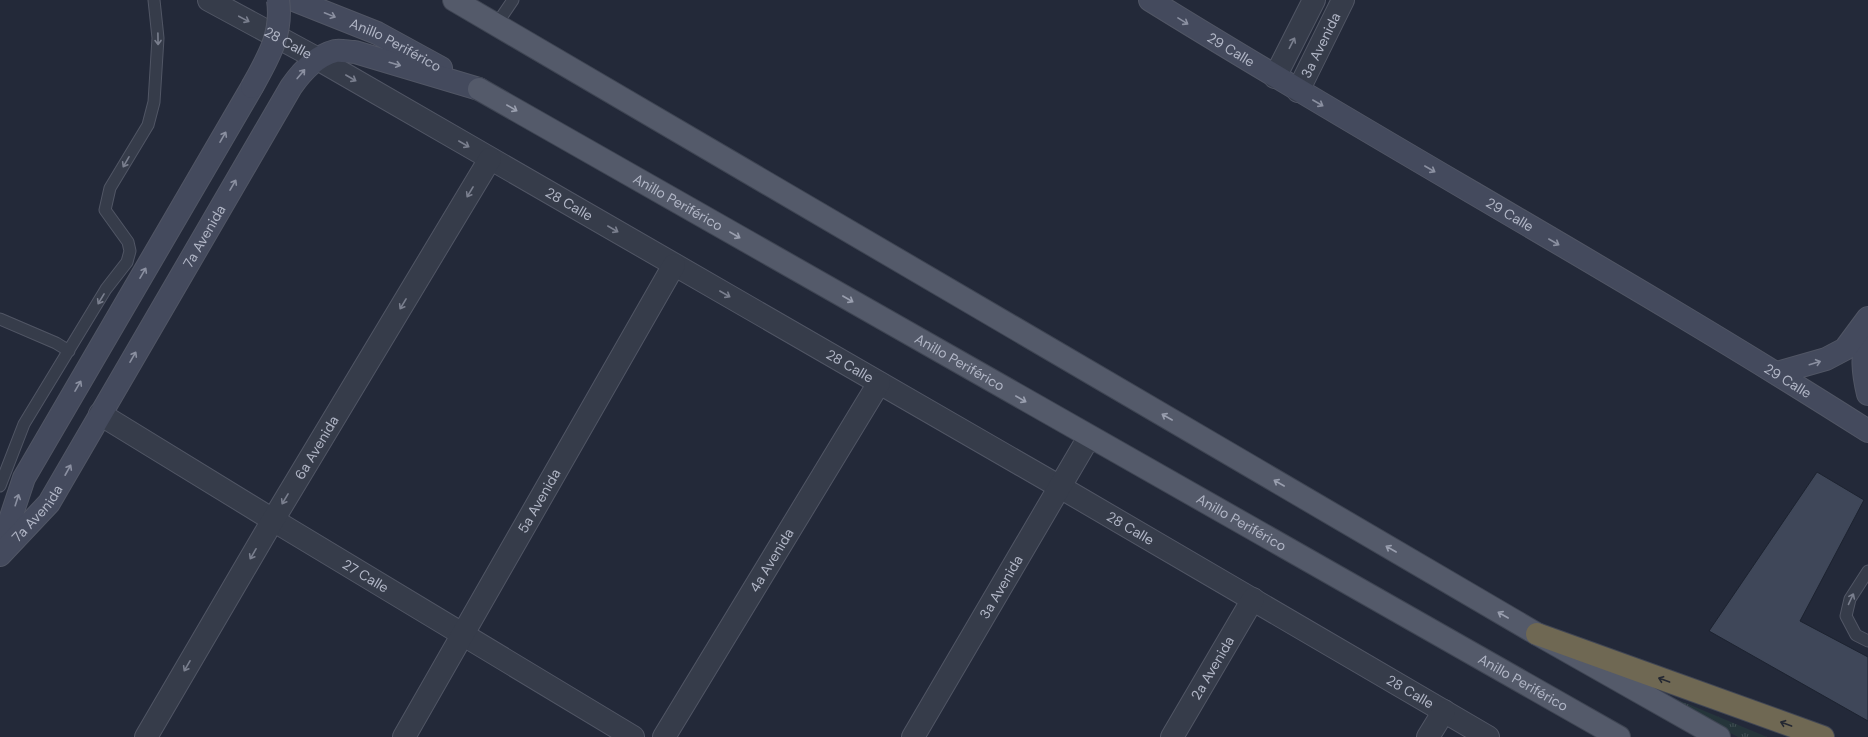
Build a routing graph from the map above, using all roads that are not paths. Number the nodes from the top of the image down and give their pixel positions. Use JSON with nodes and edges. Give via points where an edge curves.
{"nodes":[{"id":1,"x":154,"y":0,"type":"edge"},
{"id":2,"x":209,"y":0,"type":"edge"},
{"id":3,"x":278,"y":0,"type":"edge"},
{"id":4,"x":294,"y":0,"type":"edge"},
{"id":5,"x":454,"y":0,"type":"edge"},
{"id":6,"x":513,"y":0,"type":"edge"},
{"id":7,"x":1150,"y":0,"type":"edge"},
{"id":8,"x":1314,"y":0,"type":"edge"},
{"id":9,"x":1343,"y":0,"type":"edge"},
{"id":10,"x":496,"y":25,"type":"junction"},
{"id":11,"x":318,"y":59,"type":"junction"},
{"id":12,"x":1275,"y":77,"type":"junction"},
{"id":13,"x":479,"y":89,"type":"junction"},
{"id":14,"x":1298,"y":91,"type":"junction"},
{"id":15,"x":490,"y":159,"type":"junction"},
{"id":16,"x":674,"y":265,"type":"junction"},
{"id":17,"x":1868,"y":318,"type":"edge"},
{"id":18,"x":0,"y":319,"type":"edge"},
{"id":19,"x":1868,"y":334,"type":"edge"},
{"id":20,"x":69,"y":352,"type":"junction"},
{"id":21,"x":1777,"y":373,"type":"junction"},
{"id":22,"x":879,"y":383,"type":"junction"},
{"id":23,"x":1868,"y":394,"type":"edge"},
{"id":24,"x":100,"y":414,"type":"junction"},
{"id":25,"x":1868,"y":431,"type":"edge"},
{"id":26,"x":1089,"y":437,"type":"junction"},
{"id":27,"x":0,"y":486,"type":"edge"},
{"id":28,"x":1060,"y":486,"type":"junction"},
{"id":29,"x":273,"y":520,"type":"junction"},
{"id":30,"x":1,"y":539,"type":"edge"},
{"id":31,"x":1868,"y":571,"type":"edge"},
{"id":32,"x":1253,"y":599,"type":"junction"},
{"id":33,"x":1537,"y":634,"type":"junction"},
{"id":34,"x":463,"y":635,"type":"junction"},
{"id":35,"x":1868,"y":641,"type":"edge"},
{"id":36,"x":1444,"y":711,"type":"junction"},
{"id":37,"x":146,"y":737,"type":"edge"},
{"id":38,"x":404,"y":737,"type":"edge"},
{"id":39,"x":633,"y":737,"type":"edge"},
{"id":40,"x":664,"y":737,"type":"edge"},
{"id":41,"x":913,"y":737,"type":"edge"},
{"id":42,"x":1172,"y":737,"type":"edge"},
{"id":43,"x":1428,"y":737,"type":"edge"},
{"id":44,"x":1488,"y":737,"type":"edge"},
{"id":45,"x":1619,"y":737,"type":"edge"},
{"id":46,"x":1719,"y":737,"type":"edge"},
{"id":47,"x":1823,"y":737,"type":"edge"}],
"edges":[{"from":1,"to":20,"type":"lane","one_way":true,"via":[[158,38],[154,102],[148,124],[110,188],[105,210],[128,242],[130,251],[127,262],[106,289]]},
{"from":2,"to":11,"type":"street","name":"28 Calle","one_way":true},
{"from":30,"to":3,"type":"main road","name":"7a Avenida","one_way":true,"bridge":true,"via":[[24,478],[252,88],[276,37],[280,16]]},
{"from":4,"to":13,"type":"main road","name":"Anillo Periférico","one_way":true,"via":[[377,33]]},
{"from":5,"to":10,"type":"main road"},
{"from":6,"to":10,"type":"lane"},
{"from":7,"to":12,"type":"main road","name":"29 Calle","one_way":true},
{"from":12,"to":8,"type":"street","name":"3a Avenida","one_way":true},
{"from":9,"to":14,"type":"street","name":"3a Avenida"},
{"from":33,"to":10,"type":"main road","one_way":true},
{"from":11,"to":13,"type":"main road","name":"7a Avenida","one_way":true,"via":[[336,51],[355,52]]},
{"from":11,"to":15,"type":"street","name":"28 Calle","one_way":true},
{"from":24,"to":11,"type":"main road","name":"7a Avenida","one_way":true,"via":[[291,87],[303,71]]},
{"from":12,"to":14,"type":"main road","name":"29 Calle"},
{"from":13,"to":26,"type":"main road","name":"Anillo Periférico","one_way":true},
{"from":14,"to":21,"type":"main road","name":"29 Calle","one_way":true},
{"from":15,"to":16,"type":"street","name":"28 Calle","one_way":true},
{"from":15,"to":29,"type":"street","name":"6a Avenida","one_way":true},
{"from":16,"to":22,"type":"street","name":"28 Calle","one_way":true},
{"from":16,"to":34,"type":"street","name":"5a Avenida"},
{"from":21,"to":17,"type":"main road","one_way":true,"via":[[1826,359],[1845,349]]},
{"from":18,"to":20,"type":"lane","via":[[56,343]]},
{"from":19,"to":23,"type":"main road","via":[[1863,351]]},
{"from":20,"to":27,"type":"lane","via":[[24,424]]},
{"from":21,"to":25,"type":"main road","name":"29 Calle"},
{"from":22,"to":28,"type":"street","name":"28 Calle"},
{"from":22,"to":40,"type":"street","name":"4a Avenida"},
{"from":24,"to":29,"type":"street","name":"27 Calle"},
{"from":30,"to":24,"type":"main road","name":"7a Avenida","one_way":true,"via":[[49,503]]},
{"from":26,"to":28,"type":"street","name":"3a Avenida"},
{"from":26,"to":45,"type":"main road","name":"Anillo Periférico"},
{"from":28,"to":32,"type":"street","name":"28 Calle"},
{"from":28,"to":41,"type":"street","name":"3a Avenida"},
{"from":29,"to":34,"type":"street","name":"27 Calle"},
{"from":29,"to":37,"type":"street","name":"6a Avenida","one_way":true},
{"from":35,"to":31,"type":"lane","one_way":true,"via":[[1856,635],[1846,616],[1850,599]]},
{"from":32,"to":36,"type":"street","name":"28 Calle"},
{"from":32,"to":42,"type":"street","name":"2a Avenida"},
{"from":33,"to":46,"type":"main road"},
{"from":47,"to":33,"type":"highway","one_way":true},
{"from":34,"to":38,"type":"street","name":"5a Avenida"},
{"from":34,"to":39,"type":"street","name":"27 Calle"},
{"from":36,"to":43,"type":"street"},
{"from":36,"to":44,"type":"street","name":"28 Calle"}]}
